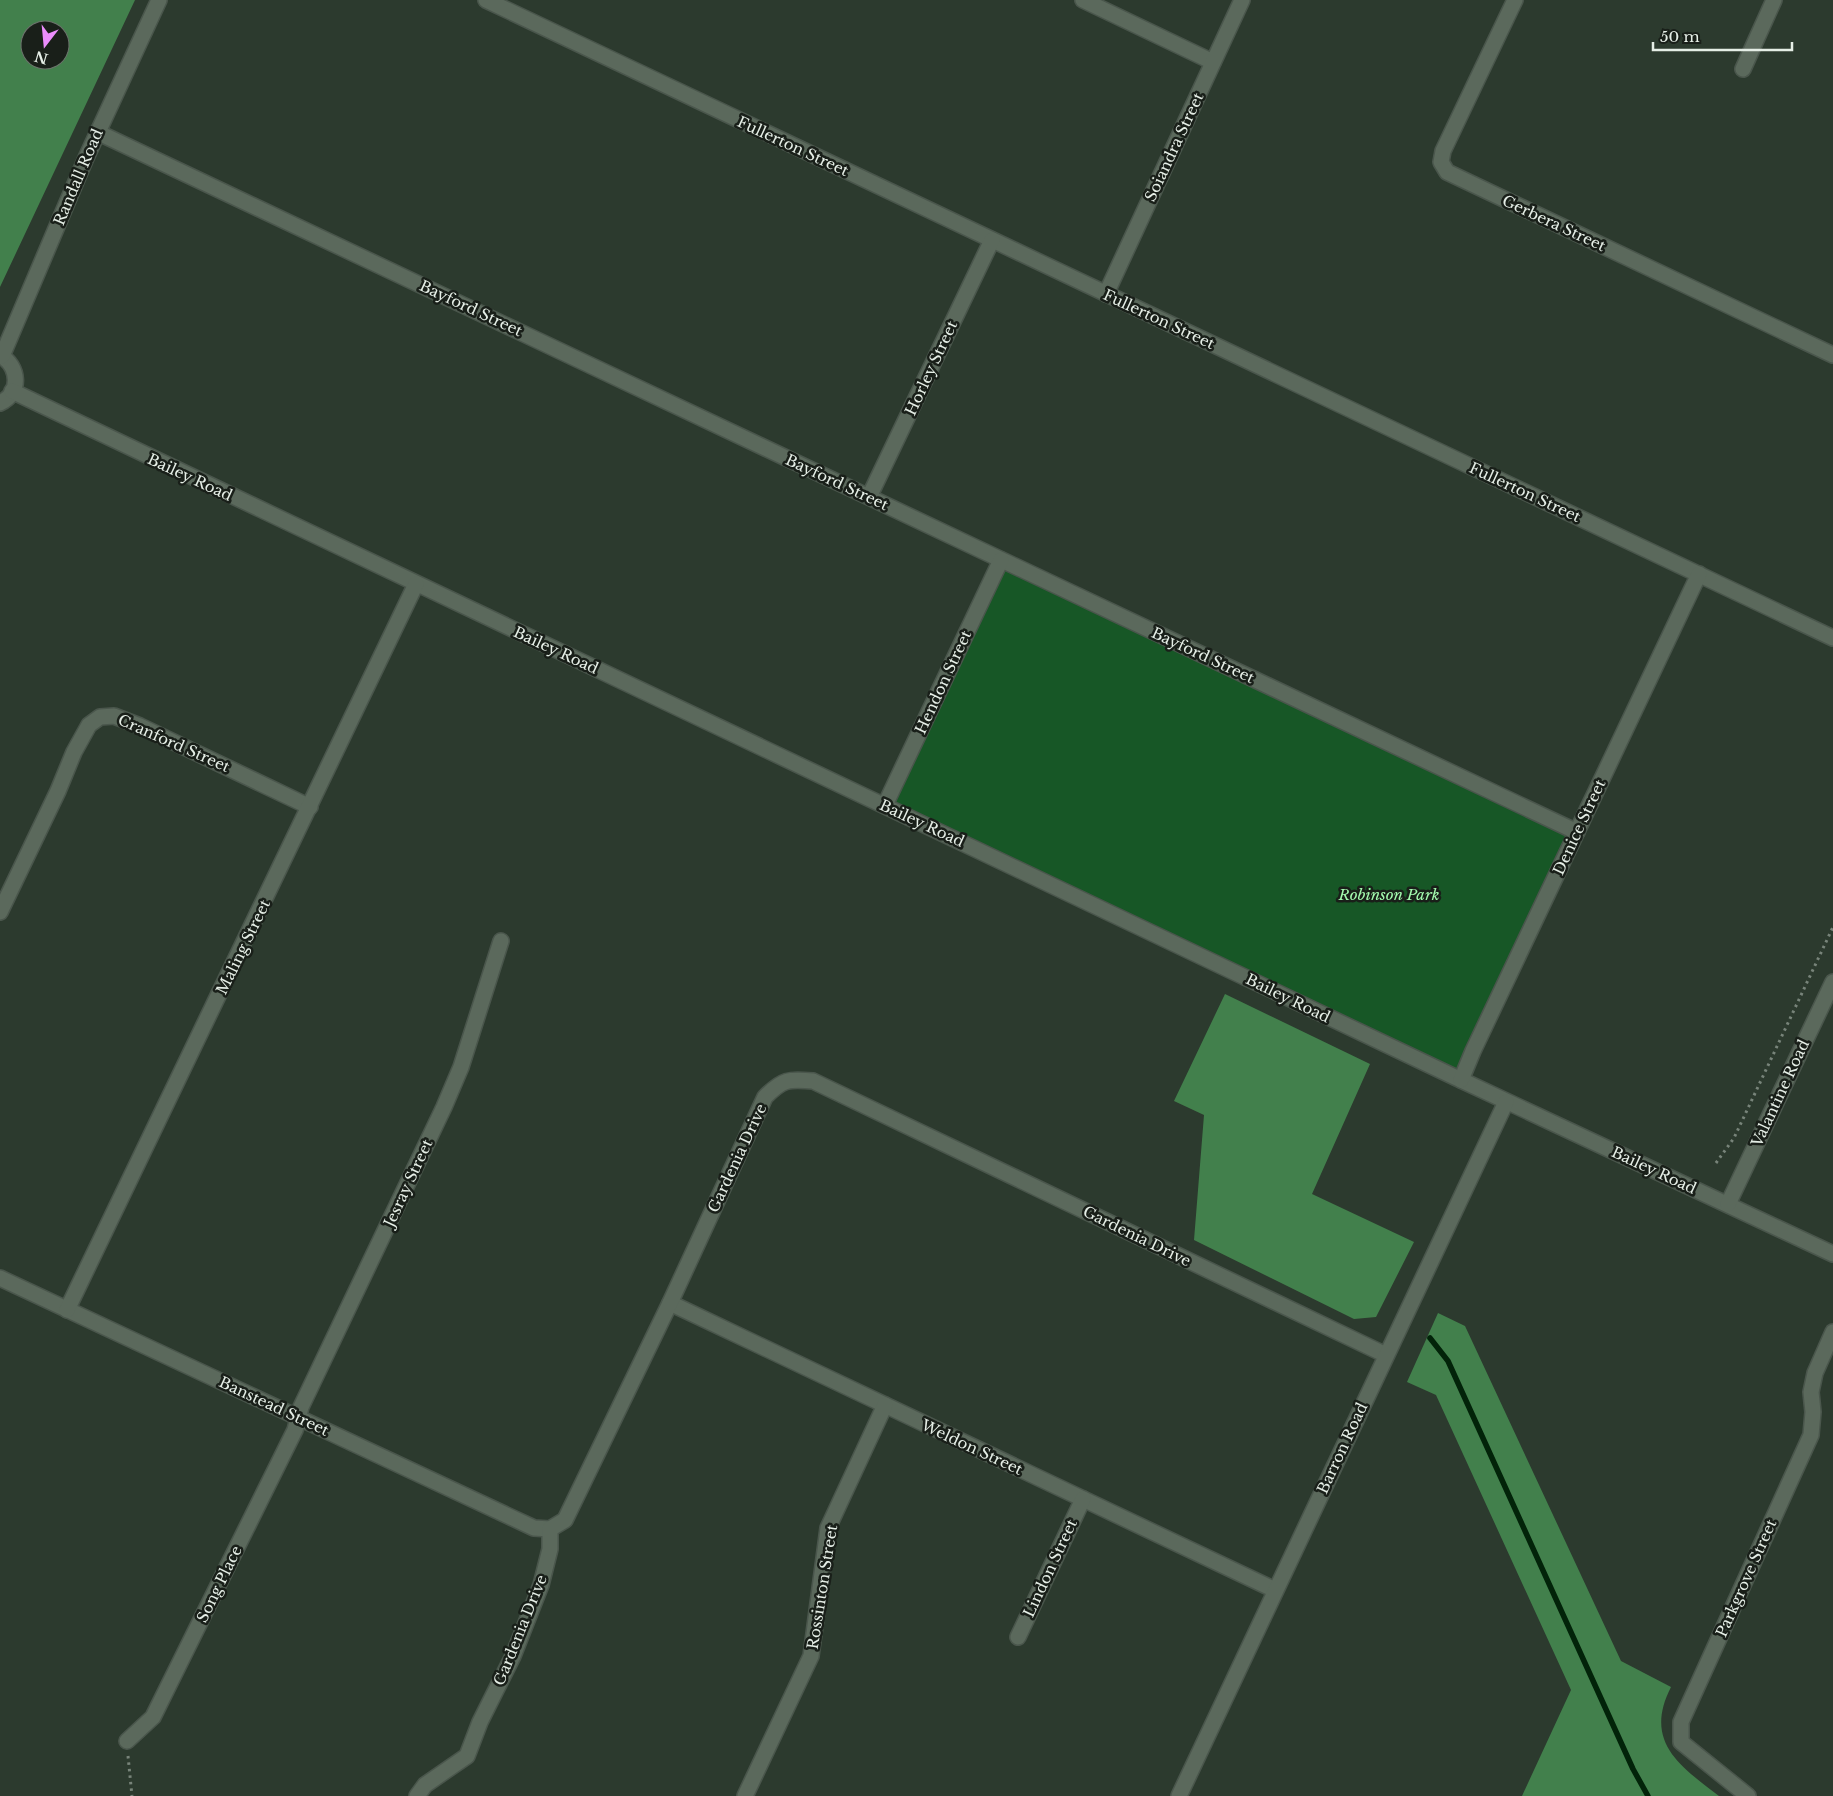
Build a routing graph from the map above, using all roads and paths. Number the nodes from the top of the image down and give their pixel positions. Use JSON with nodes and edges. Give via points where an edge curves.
{"nodes":[{"id":1,"x":159,"y":0,"type":"edge"},
{"id":2,"x":486,"y":0,"type":"edge"},
{"id":3,"x":1083,"y":0,"type":"edge"},
{"id":4,"x":1242,"y":0,"type":"edge"},
{"id":5,"x":1515,"y":0,"type":"edge"},
{"id":6,"x":1774,"y":0,"type":"edge"},
{"id":7,"x":1213,"y":62,"type":"junction"},
{"id":8,"x":1742,"y":69,"type":"dead end"},
{"id":9,"x":97,"y":132,"type":"junction"},
{"id":10,"x":992,"y":240,"type":"junction"},
{"id":11,"x":1106,"y":294,"type":"junction"},
{"id":12,"x":1833,"y":354,"type":"edge"},
{"id":13,"x":1,"y":356,"type":"edge"},
{"id":14,"x":12,"y":391,"type":"junction"},
{"id":15,"x":0,"y":403,"type":"edge"},
{"id":16,"x":869,"y":497,"type":"junction"},
{"id":17,"x":1001,"y":560,"type":"junction"},
{"id":18,"x":1699,"y":574,"type":"junction"},
{"id":19,"x":416,"y":584,"type":"junction"},
{"id":20,"x":1833,"y":638,"type":"edge"},
{"id":21,"x":885,"y":805,"type":"junction"},
{"id":22,"x":310,"y":807,"type":"junction"},
{"id":23,"x":1577,"y":832,"type":"junction"},
{"id":24,"x":0,"y":912,"type":"edge"},
{"id":25,"x":1833,"y":927,"type":"edge"},
{"id":26,"x":500,"y":941,"type":"dead end"},
{"id":27,"x":1833,"y":982,"type":"edge"},
{"id":28,"x":1461,"y":1080,"type":"junction"},
{"id":29,"x":1506,"y":1102,"type":"junction"},
{"id":30,"x":1716,"y":1163,"type":"dead end"},
{"id":31,"x":1728,"y":1204,"type":"junction"},
{"id":32,"x":1833,"y":1254,"type":"edge"},
{"id":33,"x":0,"y":1278,"type":"edge"},
{"id":34,"x":670,"y":1303,"type":"junction"},
{"id":35,"x":67,"y":1310,"type":"junction"},
{"id":36,"x":1833,"y":1332,"type":"edge"},
{"id":37,"x":1386,"y":1355,"type":"junction"},
{"id":38,"x":885,"y":1406,"type":"junction"},
{"id":39,"x":298,"y":1418,"type":"junction"},
{"id":40,"x":1083,"y":1499,"type":"junction"},
{"id":41,"x":550,"y":1529,"type":"junction"},
{"id":42,"x":1275,"y":1590,"type":"junction"},
{"id":43,"x":1018,"y":1637,"type":"dead end"},
{"id":44,"x":127,"y":1741,"type":"joint"},
{"id":45,"x":132,"y":1796,"type":"edge"},
{"id":46,"x":417,"y":1796,"type":"edge"},
{"id":47,"x":745,"y":1796,"type":"edge"},
{"id":48,"x":1179,"y":1796,"type":"edge"},
{"id":49,"x":1748,"y":1796,"type":"edge"}],
"edges":[{"from":1,"to":9,"type":"street","name":"Randall Road"},
{"from":2,"to":10,"type":"street","name":"Fullerton Street"},
{"from":3,"to":7,"type":"street"},
{"from":4,"to":7,"type":"street","name":"Soiandra Street"},
{"from":5,"to":12,"type":"street","name":"Gerbera Street","via":[[1443,151],[1441,162],[1447,172]]},
{"from":6,"to":8,"type":"street"},
{"from":7,"to":11,"type":"street","name":"Soiandra Street"},
{"from":9,"to":13,"type":"street","name":"Randall Road"},
{"from":9,"to":16,"type":"street","name":"Bayford Street"},
{"from":10,"to":11,"type":"street","name":"Fullerton Street"},
{"from":10,"to":16,"type":"street","name":"Horley Street"},
{"from":11,"to":18,"type":"street","name":"Fullerton Street"},
{"from":13,"to":14,"type":"street","name":"Randall Road","via":[[14,369],[16,378]]},
{"from":14,"to":15,"type":"street"},
{"from":14,"to":19,"type":"street","name":"Bailey Road"},
{"from":16,"to":17,"type":"street","name":"Bayford Street"},
{"from":17,"to":21,"type":"street","name":"Hendon Street"},
{"from":17,"to":23,"type":"street","name":"Bayford Street"},
{"from":18,"to":20,"type":"street","name":"Fullerton Street"},
{"from":18,"to":23,"type":"street","name":"Denice Street"},
{"from":19,"to":21,"type":"street","name":"Bailey Road"},
{"from":19,"to":22,"type":"street","name":"Maling Street"},
{"from":21,"to":28,"type":"street","name":"Bailey Road"},
{"from":22,"to":24,"type":"street","name":"Cranford Street","via":[[140,726],[114,716],[100,717],[89,725],[74,752]]},
{"from":22,"to":35,"type":"street","name":"Maling Street"},
{"from":23,"to":28,"type":"street","name":"Denice Street"},
{"from":25,"to":30,"type":"path","via":[[1734,1138]]},
{"from":26,"to":39,"type":"street","name":"Jesray Street","via":[[461,1067]]},
{"from":27,"to":31,"type":"street","name":"Valantine Road"},
{"from":28,"to":29,"type":"street","name":"Bailey Road"},
{"from":29,"to":31,"type":"street","name":"Bailey Road"},
{"from":29,"to":37,"type":"street","name":"Barron Road"},
{"from":31,"to":32,"type":"street","name":"Bailey Road"},
{"from":33,"to":35,"type":"street","name":"Banstead Street"},
{"from":34,"to":37,"type":"street","name":"Gardenia Drive","via":[[765,1097],[778,1084],[793,1080],[813,1081]]},
{"from":34,"to":38,"type":"street","name":"Weldon Street"},
{"from":34,"to":41,"type":"street","name":"Gardenia Drive","via":[[565,1520]]},
{"from":35,"to":39,"type":"street","name":"Banstead Street"},
{"from":36,"to":49,"type":"street","name":"Parkgrove Street","via":[[1815,1373],[1811,1392],[1811,1435],[1681,1722],[1681,1742]]},
{"from":37,"to":42,"type":"street","name":"Barron Road"},
{"from":38,"to":40,"type":"street","name":"Weldon Street"},
{"from":38,"to":47,"type":"street","name":"Rossinton Street","via":[[828,1528],[811,1656]]},
{"from":39,"to":41,"type":"street","name":"Banstead Street","via":[[534,1528]]},
{"from":39,"to":44,"type":"street","name":"Song Place","via":[[154,1718]]},
{"from":40,"to":42,"type":"street","name":"Weldon Street"},
{"from":40,"to":43,"type":"street","name":"Lindon Street"},
{"from":41,"to":46,"type":"street","name":"Gardenia Drive","via":[[550,1549],[541,1585],[513,1656],[467,1756],[425,1785]]},
{"from":42,"to":48,"type":"street","name":"Barron Road"},
{"from":44,"to":45,"type":"path"}]}
